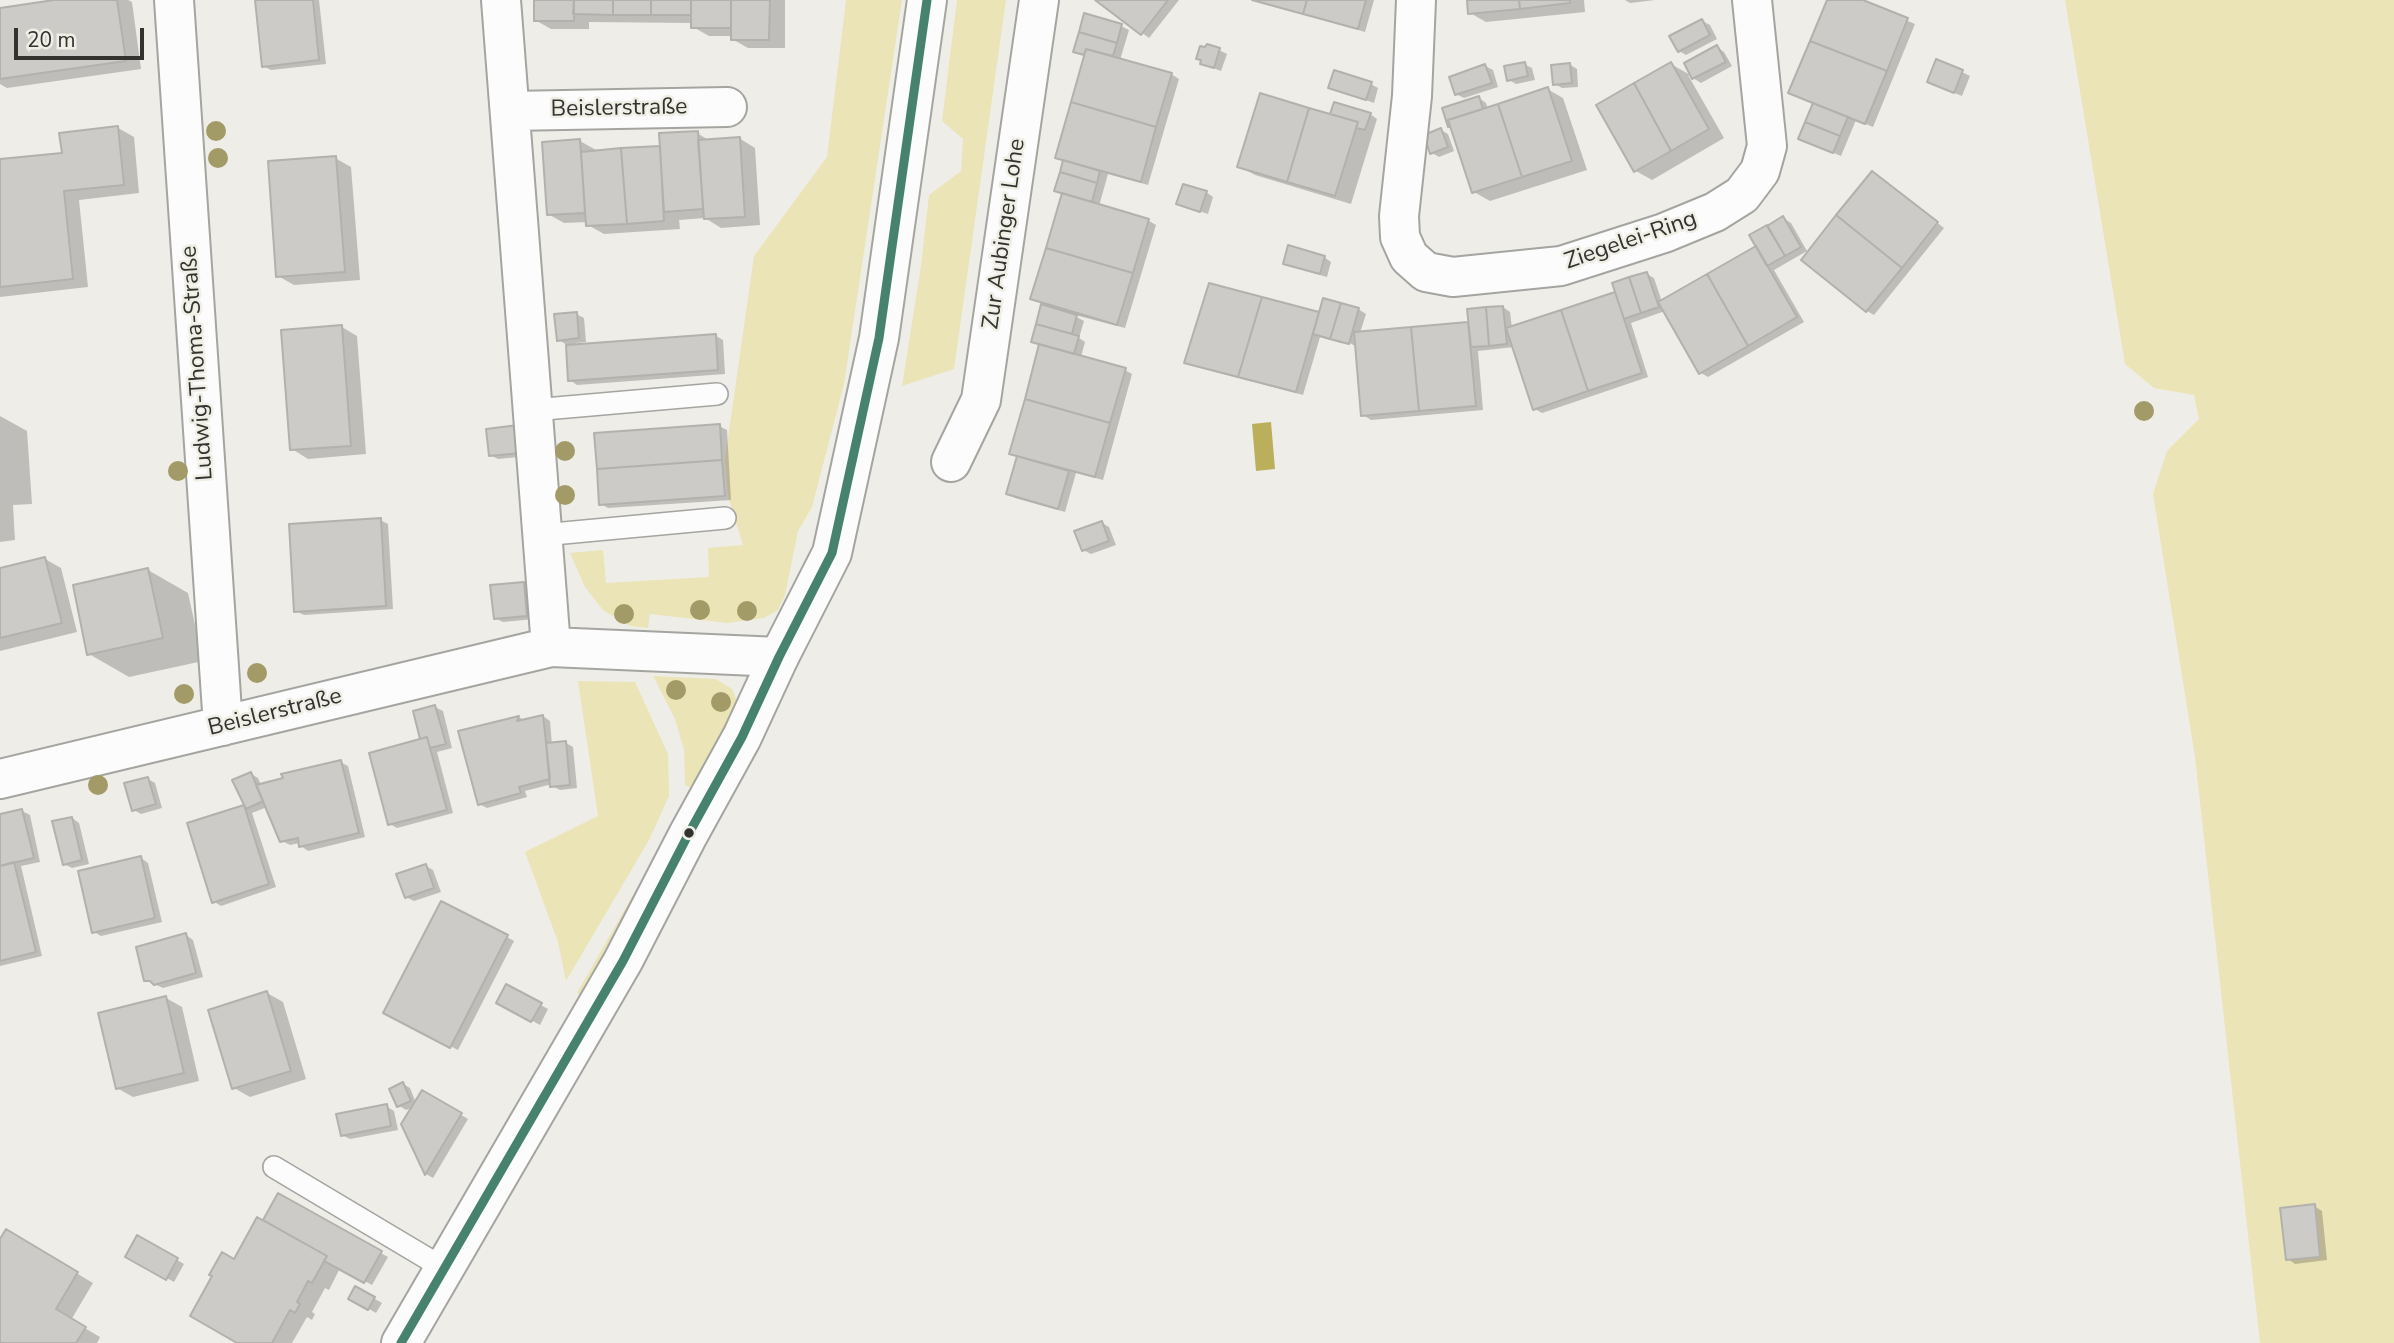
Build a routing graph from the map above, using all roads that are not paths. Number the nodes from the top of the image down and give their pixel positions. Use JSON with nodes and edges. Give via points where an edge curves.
{"nodes":[{"id":1,"x":174,"y":0,"type":"edge"},
{"id":2,"x":501,"y":0,"type":"edge"},
{"id":3,"x":927,"y":0,"type":"edge"},
{"id":4,"x":1039,"y":0,"type":"edge"},
{"id":5,"x":1416,"y":0,"type":"edge"},
{"id":6,"x":1752,"y":0,"type":"edge"},
{"id":7,"x":727,"y":107,"type":"dead end"},
{"id":8,"x":510,"y":111,"type":"junction"},
{"id":9,"x":717,"y":394,"type":"dead end"},
{"id":10,"x":533,"y":410,"type":"junction"},
{"id":11,"x":951,"y":462,"type":"dead end"},
{"id":12,"x":725,"y":518,"type":"dead end"},
{"id":13,"x":542,"y":535,"type":"junction"},
{"id":14,"x":551,"y":646,"type":"junction"},
{"id":15,"x":779,"y":656,"type":"junction"},
{"id":16,"x":223,"y":726,"type":"junction"},
{"id":17,"x":0,"y":779,"type":"edge"},
{"id":18,"x":274,"y":1167,"type":"dead end"},
{"id":19,"x":445,"y":1269,"type":"junction"},
{"id":20,"x":401,"y":1343,"type":"edge"}],
"edges":[{"from":1,"to":16,"type":"street","name":"Ludwig-Thoma-Straße"},
{"from":2,"to":8,"type":"street"},
{"from":3,"to":15,"type":"street","via":[[879,338],[832,553]]},
{"from":4,"to":11,"type":"street","name":"Zur Aubinger Lohe","via":[[981,400]]},
{"from":5,"to":6,"type":"street","name":"Ziegelei-Ring","via":[[1400,237],[1409,257],[1426,272],[1453,277],[1561,266],[1664,233],[1742,195],[1760,171],[1767,146]]},
{"from":7,"to":8,"type":"street","name":"Beislerstraße"},
{"from":8,"to":10,"type":"street"},
{"from":9,"to":10,"type":"lane"},
{"from":10,"to":13,"type":"street"},
{"from":12,"to":13,"type":"lane"},
{"from":13,"to":14,"type":"street"},
{"from":14,"to":15,"type":"street","name":"Beislerstraße"},
{"from":14,"to":16,"type":"street","name":"Beislerstraße"},
{"from":15,"to":19,"type":"street","via":[[742,737],[623,961]]},
{"from":16,"to":17,"type":"street","name":"Beislerstraße"},
{"from":18,"to":19,"type":"lane"},
{"from":19,"to":20,"type":"street"}]}
